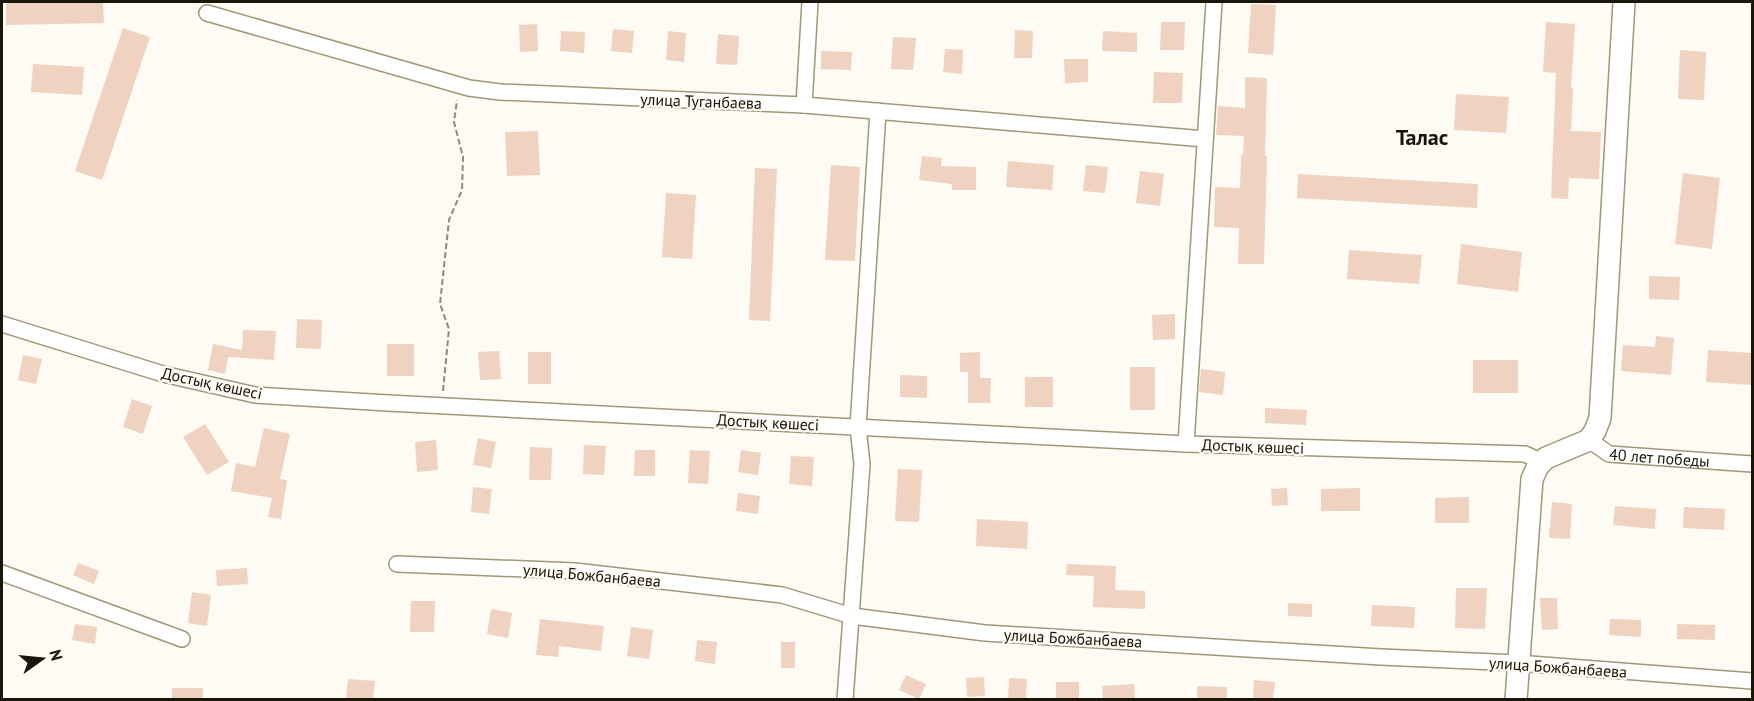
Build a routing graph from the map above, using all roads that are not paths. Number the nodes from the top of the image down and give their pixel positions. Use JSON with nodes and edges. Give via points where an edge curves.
{"nodes":[{"id":1,"x":810,"y":2,"type":"edge"},
{"id":2,"x":1214,"y":2,"type":"edge"},
{"id":3,"x":1624,"y":2,"type":"edge"},
{"id":4,"x":207,"y":13,"type":"dead end"},
{"id":5,"x":804,"y":105,"type":"junction"},
{"id":6,"x":878,"y":111,"type":"junction"},
{"id":7,"x":1205,"y":139,"type":"junction"},
{"id":8,"x":2,"y":324,"type":"edge"},
{"id":9,"x":858,"y":427,"type":"junction"},
{"id":10,"x":1589,"y":440,"type":"junction"},
{"id":11,"x":1186,"y":444,"type":"junction"},
{"id":12,"x":1542,"y":462,"type":"junction"},
{"id":13,"x":1752,"y":464,"type":"edge"},
{"id":14,"x":397,"y":564,"type":"dead end"},
{"id":15,"x":2,"y":573,"type":"edge"},
{"id":16,"x":852,"y":616,"type":"junction"},
{"id":17,"x":182,"y":639,"type":"dead end"},
{"id":18,"x":1518,"y":663,"type":"junction"},
{"id":19,"x":1752,"y":681,"type":"edge"},
{"id":20,"x":845,"y":699,"type":"edge"},
{"id":21,"x":1516,"y":699,"type":"edge"}],
"edges":[{"from":1,"to":5,"type":"street"},
{"from":2,"to":7,"type":"street"},
{"from":3,"to":10,"type":"street","via":[[1600,418]]},
{"from":4,"to":5,"type":"street","name":"улица Туганбаева","via":[[459,85],[500,92]]},
{"from":5,"to":6,"type":"street","name":"улица Туганбаева"},
{"from":6,"to":7,"type":"street","name":"улица Туганбаева"},
{"from":6,"to":9,"type":"street"},
{"from":7,"to":11,"type":"street"},
{"from":8,"to":9,"type":"street","name":"Достық көшесі","via":[[163,374],[255,395]]},
{"from":9,"to":11,"type":"street","name":"Достық көшесі"},
{"from":9,"to":16,"type":"street","via":[[862,464]]},
{"from":10,"to":12,"type":"street","name":"40 лет победы","via":[[1554,453]]},
{"from":10,"to":13,"type":"street","name":"40 лет победы","via":[[1609,454]]},
{"from":11,"to":12,"type":"street","name":"Достық көшесі","via":[[1525,453]]},
{"from":12,"to":18,"type":"street","via":[[1530,489]]},
{"from":14,"to":16,"type":"street","name":"улица Божбанбаева","via":[[587,572],[782,595]]},
{"from":15,"to":17,"type":"street"},
{"from":16,"to":18,"type":"street","name":"улица Божбанбаева","via":[[985,633]]},
{"from":16,"to":20,"type":"street"},
{"from":18,"to":19,"type":"street","name":"улица Божбанбаева"},
{"from":18,"to":21,"type":"street"}]}
